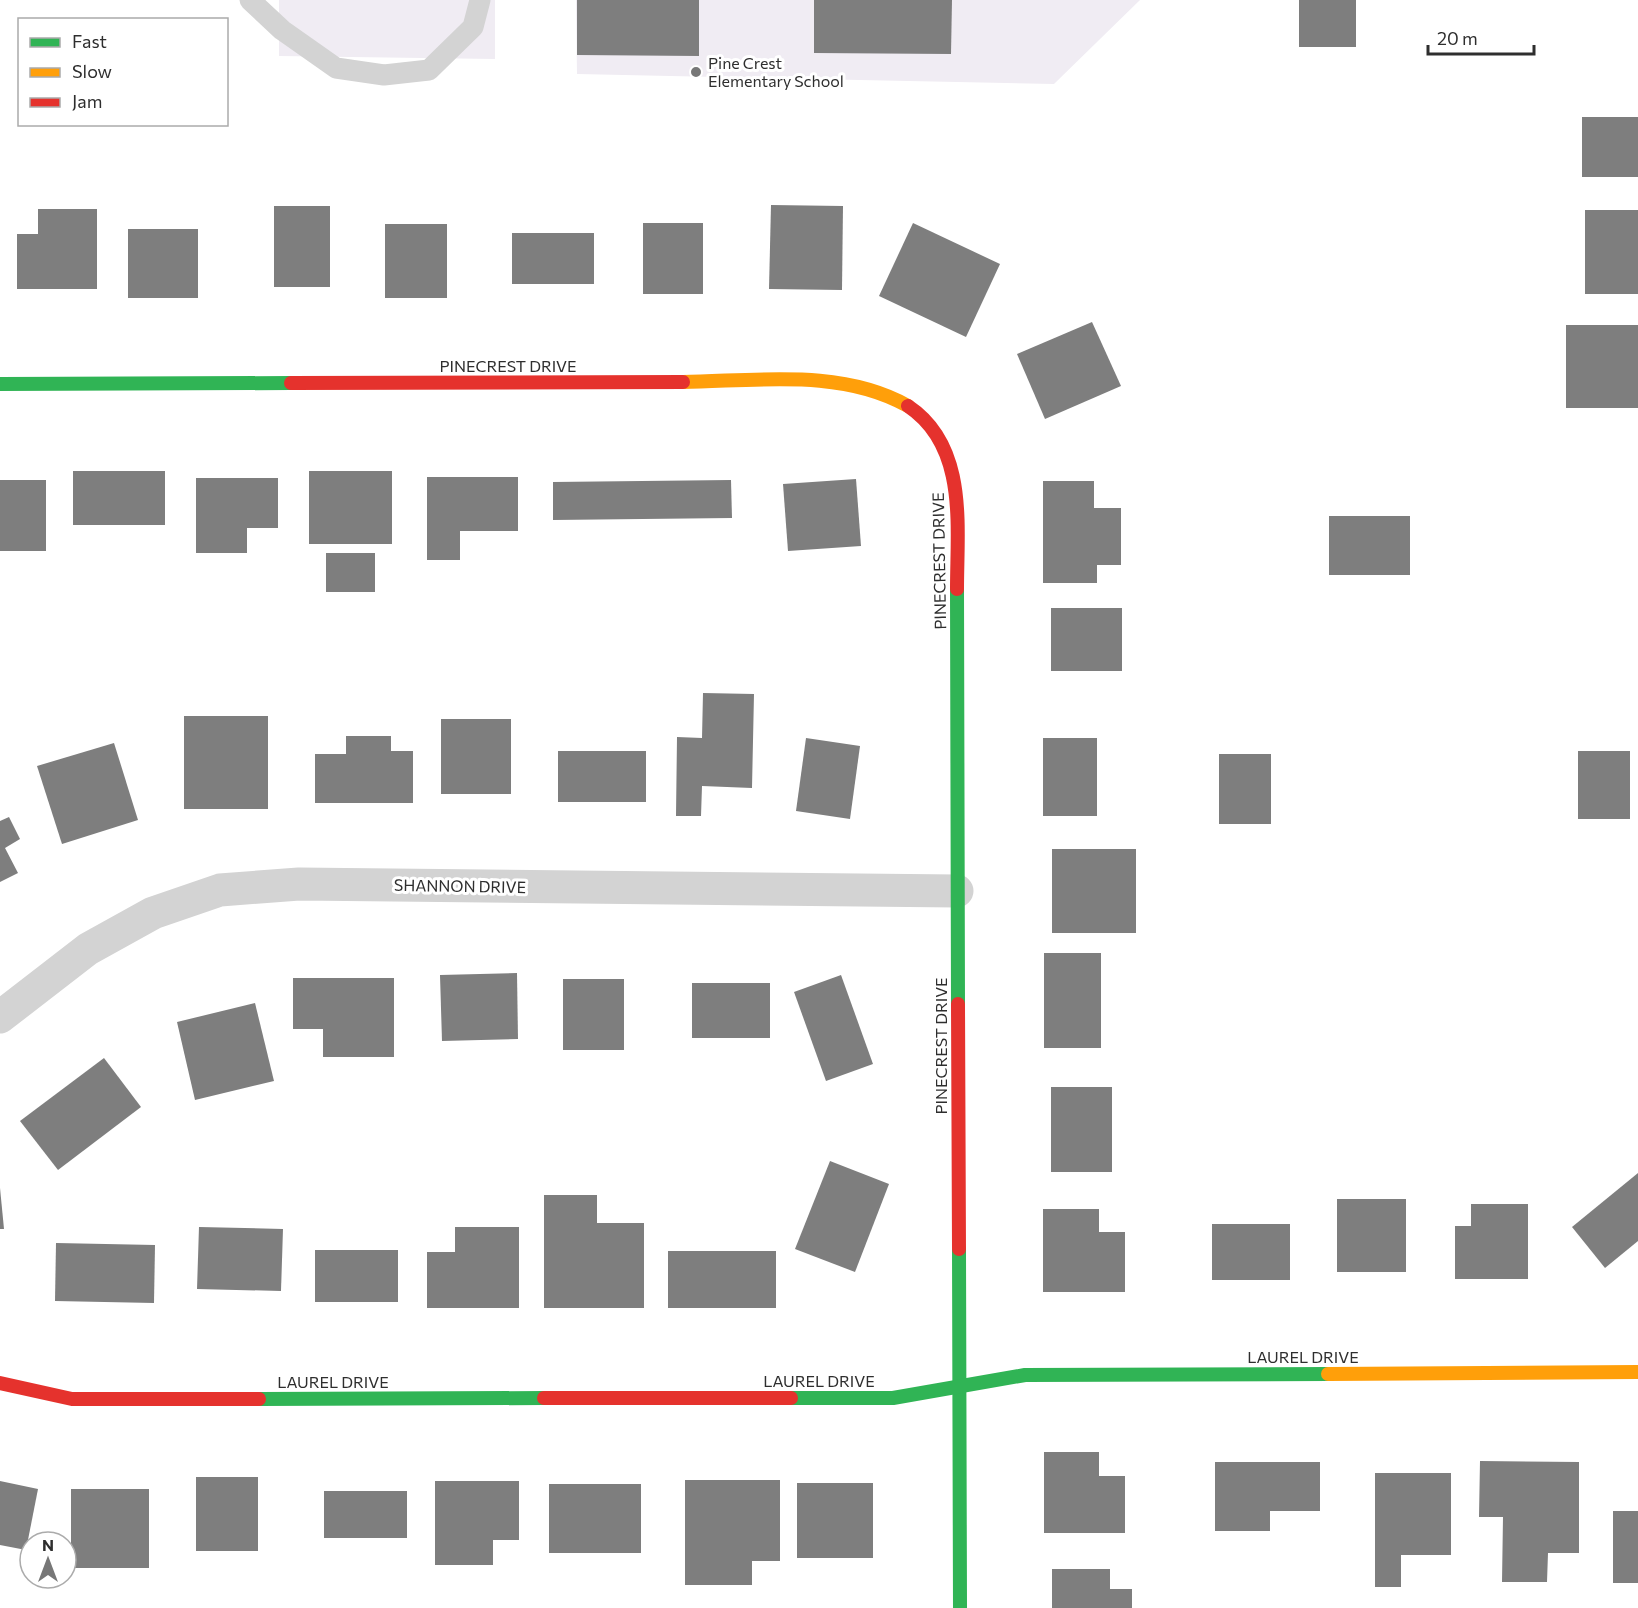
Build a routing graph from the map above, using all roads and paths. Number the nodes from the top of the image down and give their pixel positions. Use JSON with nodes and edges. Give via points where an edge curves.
{"nodes":[{"id":1,"x":250,"y":0,"type":"edge"},
{"id":2,"x":480,"y":0,"type":"edge"},
{"id":3,"x":0,"y":384,"type":"edge"},
{"id":4,"x":957,"y":891,"type":"junction"},
{"id":5,"x":0,"y":1017,"type":"edge"},
{"id":6,"x":1638,"y":1372,"type":"edge"},
{"id":7,"x":0,"y":1383,"type":"edge"},
{"id":8,"x":958,"y":1386,"type":"junction"},
{"id":9,"x":960,"y":1608,"type":"edge"}],
"edges":[{"from":1,"to":2,"type":"lane","via":[[282,30],[336,68],[384,75],[429,70],[473,27]]},
{"from":3,"to":4,"type":"street","name":"PINECREST DRIVE","via":[[833,381],[876,389],[916,408],[942,443],[957,493]]},
{"from":4,"to":5,"type":"street","name":"SHANNON DRIVE","via":[[299,884],[220,890],[153,914],[88,949]]},
{"from":4,"to":8,"type":"street","name":"PINECREST DRIVE"},
{"from":6,"to":8,"type":"street","name":"LAUREL DRIVE","via":[[1025,1375]]},
{"from":7,"to":8,"type":"street","name":"LAUREL DRIVE","via":[[72,1399],[893,1398]]},
{"from":8,"to":9,"type":"street","name":"PINECREST DRIVE"}]}
